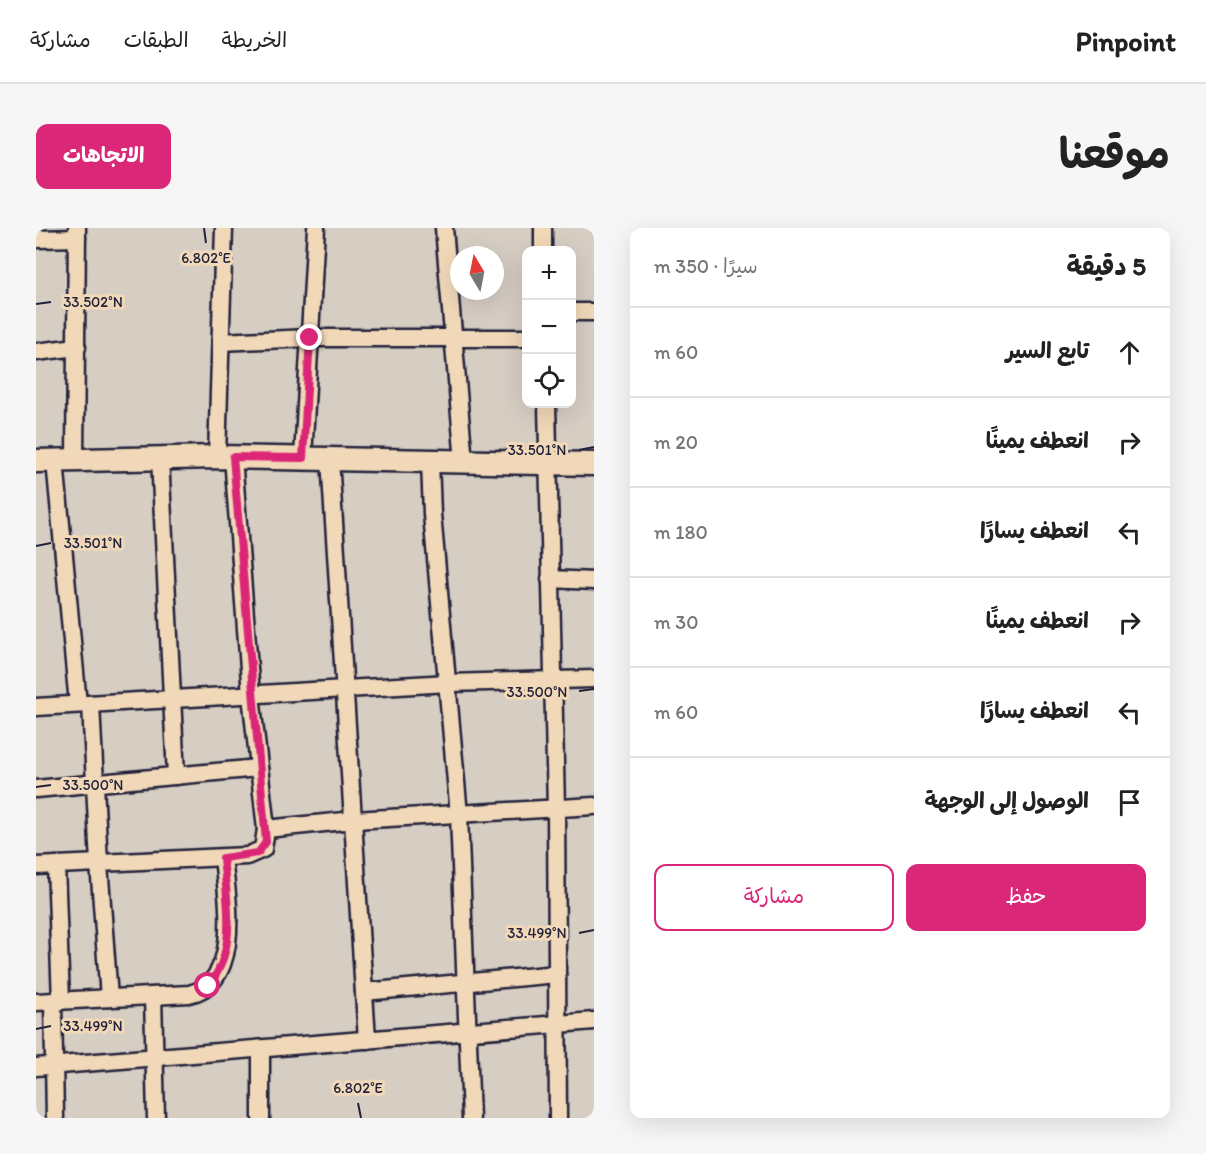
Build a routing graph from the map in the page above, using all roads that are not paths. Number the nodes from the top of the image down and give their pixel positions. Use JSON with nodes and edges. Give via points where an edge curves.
{"nodes":[{"id":1,"x":224,"y":228,"type":"edge"},
{"id":2,"x":316,"y":228,"type":"edge"},
{"id":3,"x":444,"y":228,"type":"edge"},
{"id":4,"x":543,"y":228,"type":"edge"},
{"id":5,"x":77,"y":233,"type":"edge"},
{"id":6,"x":36,"y":239,"type":"edge"},
{"id":7,"x":543,"y":246,"type":"edge"},
{"id":8,"x":576,"y":312,"type":"edge"},
{"id":9,"x":594,"y":312,"type":"edge"},
{"id":10,"x":310,"y":338,"type":"junction"},
{"id":11,"x":454,"y":338,"type":"junction"},
{"id":12,"x":522,"y":338,"type":"edge"},
{"id":13,"x":221,"y":342,"type":"junction"},
{"id":14,"x":77,"y":347,"type":"junction"},
{"id":15,"x":36,"y":352,"type":"edge"},
{"id":16,"x":547,"y":408,"type":"edge"},
{"id":17,"x":225,"y":457,"type":"junction"},
{"id":18,"x":160,"y":458,"type":"junction"},
{"id":19,"x":303,"y":458,"type":"junction"},
{"id":20,"x":330,"y":459,"type":"junction"},
{"id":21,"x":56,"y":461,"type":"edge"},
{"id":22,"x":430,"y":461,"type":"junction"},
{"id":23,"x":464,"y":462,"type":"junction"},
{"id":24,"x":548,"y":464,"type":"junction"},
{"id":25,"x":594,"y":464,"type":"edge"},
{"id":26,"x":550,"y":579,"type":"junction"},
{"id":27,"x":594,"y":581,"type":"edge"},
{"id":28,"x":553,"y":679,"type":"junction"},
{"id":29,"x":594,"y":679,"type":"edge"},
{"id":30,"x":449,"y":683,"type":"junction"},
{"id":31,"x":344,"y":690,"type":"junction"},
{"id":32,"x":251,"y":695,"type":"junction"},
{"id":33,"x":172,"y":699,"type":"junction"},
{"id":34,"x":84,"y":704,"type":"junction"},
{"id":35,"x":36,"y":707,"type":"edge"},
{"id":36,"x":258,"y":768,"type":"junction"},
{"id":37,"x":176,"y":776,"type":"junction"},
{"id":38,"x":96,"y":784,"type":"junction"},
{"id":39,"x":36,"y":789,"type":"edge"},
{"id":40,"x":594,"y":806,"type":"edge"},
{"id":41,"x":556,"y":809,"type":"junction"},
{"id":42,"x":459,"y":814,"type":"junction"},
{"id":43,"x":354,"y":820,"type":"junction"},
{"id":44,"x":266,"y":829,"type":"junction"},
{"id":45,"x":223,"y":858,"type":"junction"},
{"id":46,"x":99,"y":864,"type":"junction"},
{"id":47,"x":56,"y":865,"type":"junction"},
{"id":48,"x":36,"y":866,"type":"edge"},
{"id":49,"x":557,"y":974,"type":"junction"},
{"id":50,"x":466,"y":981,"type":"junction"},
{"id":51,"x":364,"y":992,"type":"junction"},
{"id":52,"x":153,"y":996,"type":"junction"},
{"id":53,"x":110,"y":998,"type":"junction"},
{"id":54,"x":50,"y":1001,"type":"edge"},
{"id":55,"x":594,"y":1021,"type":"edge"},
{"id":56,"x":557,"y":1023,"type":"junction"},
{"id":57,"x":468,"y":1031,"type":"junction"},
{"id":58,"x":367,"y":1040,"type":"junction"},
{"id":59,"x":261,"y":1049,"type":"junction"},
{"id":60,"x":155,"y":1058,"type":"junction"},
{"id":61,"x":44,"y":1066,"type":"edge"},
{"id":62,"x":55,"y":1118,"type":"edge"},
{"id":63,"x":156,"y":1118,"type":"edge"},
{"id":64,"x":261,"y":1118,"type":"edge"},
{"id":65,"x":471,"y":1118,"type":"edge"},
{"id":66,"x":558,"y":1118,"type":"edge"}],
"edges":[{"from":1,"to":13,"type":"street"},
{"from":2,"to":10,"type":"street"},
{"from":3,"to":11,"type":"street"},
{"from":4,"to":7,"type":"street"},
{"from":5,"to":6,"type":"street"},
{"from":5,"to":14,"type":"street"},
{"from":8,"to":9,"type":"street"},
{"from":10,"to":11,"type":"street"},
{"from":10,"to":13,"type":"street"},
{"from":10,"to":19,"type":"street"},
{"from":11,"to":12,"type":"street"},
{"from":11,"to":23,"type":"street"},
{"from":13,"to":17,"type":"street"},
{"from":14,"to":15,"type":"street"},
{"from":14,"to":21,"type":"street"},
{"from":16,"to":24,"type":"street"},
{"from":17,"to":18,"type":"street"},
{"from":17,"to":19,"type":"street"},
{"from":17,"to":32,"type":"street"},
{"from":18,"to":21,"type":"street"},
{"from":18,"to":33,"type":"street"},
{"from":19,"to":20,"type":"street"},
{"from":20,"to":22,"type":"street"},
{"from":20,"to":31,"type":"street"},
{"from":21,"to":34,"type":"street"},
{"from":22,"to":23,"type":"street"},
{"from":22,"to":30,"type":"street"},
{"from":23,"to":24,"type":"street"},
{"from":24,"to":25,"type":"street"},
{"from":24,"to":26,"type":"street"},
{"from":26,"to":27,"type":"street"},
{"from":26,"to":28,"type":"street"},
{"from":28,"to":29,"type":"street"},
{"from":28,"to":30,"type":"street"},
{"from":28,"to":41,"type":"street"},
{"from":30,"to":31,"type":"street"},
{"from":30,"to":42,"type":"street"},
{"from":31,"to":32,"type":"street"},
{"from":31,"to":43,"type":"street"},
{"from":32,"to":33,"type":"street"},
{"from":32,"to":36,"type":"street"},
{"from":33,"to":34,"type":"street"},
{"from":33,"to":37,"type":"street"},
{"from":34,"to":35,"type":"street"},
{"from":34,"to":38,"type":"street"},
{"from":36,"to":37,"type":"street"},
{"from":36,"to":44,"type":"street"},
{"from":37,"to":38,"type":"street"},
{"from":38,"to":39,"type":"street"},
{"from":38,"to":46,"type":"street"},
{"from":40,"to":41,"type":"street"},
{"from":41,"to":42,"type":"street"},
{"from":41,"to":49,"type":"street"},
{"from":42,"to":43,"type":"street"},
{"from":42,"to":50,"type":"street"},
{"from":43,"to":44,"type":"street"},
{"from":43,"to":51,"type":"street"},
{"from":44,"to":45,"type":"street","via":[[266,844],[260,851]]},
{"from":45,"to":46,"type":"street"},
{"from":45,"to":52,"type":"street","via":[[228,928],[220,969],[200,992]]},
{"from":46,"to":47,"type":"street"},
{"from":46,"to":53,"type":"street"},
{"from":47,"to":48,"type":"street"},
{"from":47,"to":54,"type":"street"},
{"from":49,"to":50,"type":"street"},
{"from":49,"to":56,"type":"street"},
{"from":50,"to":51,"type":"street"},
{"from":50,"to":57,"type":"street"},
{"from":51,"to":58,"type":"street"},
{"from":52,"to":53,"type":"street"},
{"from":52,"to":60,"type":"street"},
{"from":53,"to":54,"type":"street"},
{"from":54,"to":61,"type":"street"},
{"from":55,"to":56,"type":"street"},
{"from":56,"to":57,"type":"street"},
{"from":56,"to":66,"type":"street"},
{"from":57,"to":58,"type":"street"},
{"from":57,"to":65,"type":"street"},
{"from":58,"to":59,"type":"street"},
{"from":59,"to":60,"type":"street"},
{"from":59,"to":64,"type":"street"},
{"from":60,"to":61,"type":"street"},
{"from":60,"to":63,"type":"street"},
{"from":61,"to":62,"type":"street"}]}
